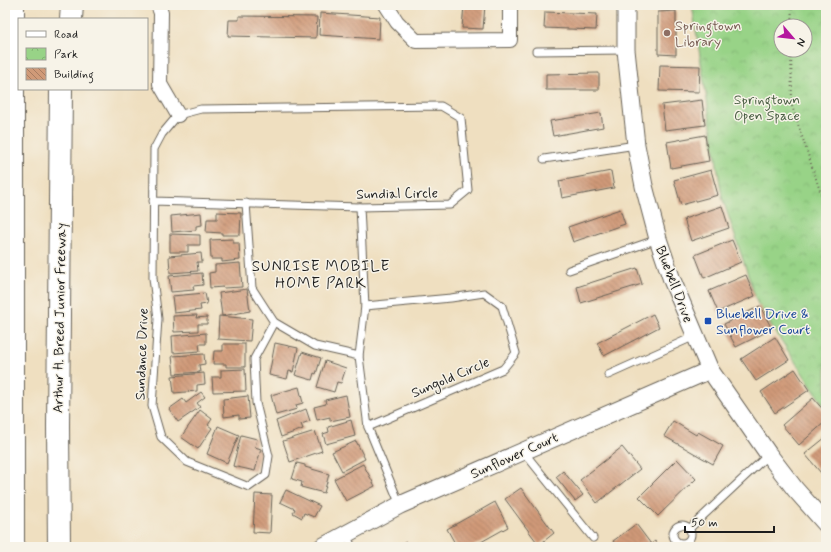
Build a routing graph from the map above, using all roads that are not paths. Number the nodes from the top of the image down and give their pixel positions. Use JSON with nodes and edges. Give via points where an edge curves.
{"nodes":[{"id":1,"x":13,"y":5,"type":"edge"},
{"id":2,"x":60,"y":5,"type":"edge"},
{"id":3,"x":72,"y":5,"type":"edge"},
{"id":4,"x":158,"y":5,"type":"edge"},
{"id":5,"x":386,"y":5,"type":"edge"},
{"id":6,"x":510,"y":5,"type":"edge"},
{"id":7,"x":626,"y":5,"type":"edge"},
{"id":8,"x":60,"y":18,"type":"edge"},
{"id":9,"x":71,"y":18,"type":"edge"},
{"id":10,"x":626,"y":50,"type":"junction"},
{"id":11,"x":536,"y":51,"type":"dead end"},
{"id":12,"x":61,"y":90,"type":"edge"},
{"id":13,"x":64,"y":90,"type":"edge"},
{"id":14,"x":178,"y":115,"type":"junction"},
{"id":15,"x":61,"y":124,"type":"junction"},
{"id":16,"x":636,"y":145,"type":"junction"},
{"id":17,"x":544,"y":159,"type":"dead end"},
{"id":18,"x":154,"y":201,"type":"junction"},
{"id":19,"x":246,"y":203,"type":"junction"},
{"id":20,"x":360,"y":208,"type":"junction"},
{"id":21,"x":658,"y":239,"type":"junction"},
{"id":22,"x":569,"y":270,"type":"dead end"},
{"id":23,"x":365,"y":306,"type":"junction"},
{"id":24,"x":274,"y":322,"type":"junction"},
{"id":25,"x":695,"y":336,"type":"junction"},
{"id":26,"x":359,"y":356,"type":"junction"},
{"id":27,"x":710,"y":370,"type":"junction"},
{"id":28,"x":608,"y":375,"type":"dead end"},
{"id":29,"x":368,"y":427,"type":"junction"},
{"id":30,"x":523,"y":451,"type":"junction"},
{"id":31,"x":769,"y":455,"type":"junction"},
{"id":32,"x":400,"y":505,"type":"junction"},
{"id":33,"x":826,"y":524,"type":"edge"},
{"id":34,"x":689,"y":529,"type":"dead end"},
{"id":35,"x":593,"y":538,"type":"dead end"},
{"id":36,"x":349,"y":541,"type":"edge"},
{"id":37,"x":14,"y":547,"type":"edge"},
{"id":38,"x":59,"y":547,"type":"edge"},
{"id":39,"x":322,"y":547,"type":"edge"}],
"edges":[{"from":1,"to":37,"type":"highway"},
{"from":2,"to":8,"type":"highway"},
{"from":3,"to":9,"type":"highway"},
{"from":4,"to":14,"type":"street","via":[[161,13],[160,84]]},
{"from":5,"to":6,"type":"street","via":[[396,22],[406,32],[416,41],[424,41],[510,40]]},
{"from":7,"to":10,"type":"street","name":"Bluebell Drive"},
{"from":10,"to":11,"type":"lane"},
{"from":10,"to":16,"type":"street","name":"Bluebell Drive"},
{"from":12,"to":15,"type":"highway","name":"Arthur H. Breed Junior Freeway"},
{"from":13,"to":15,"type":"highway"},
{"from":14,"to":18,"type":"lane","name":"Sundance Drive","via":[[162,134],[154,149]]},
{"from":14,"to":20,"type":"lane","name":"Sundial Circle","via":[[201,109],[441,106],[461,118],[468,190],[450,205]]},
{"from":15,"to":38,"type":"highway","name":"Arthur H. Breed Junior Freeway"},
{"from":16,"to":17,"type":"lane"},
{"from":16,"to":21,"type":"street","name":"Bluebell Drive"},
{"from":18,"to":19,"type":"lane","name":"Sundial Circle"},
{"from":18,"to":24,"type":"lane","name":"Sundance Drive","via":[[153,278],[158,318],[152,406],[161,437],[187,462],[249,487],[266,475],[269,456],[256,403],[254,359]]},
{"from":19,"to":20,"type":"lane","name":"Sundial Circle"},
{"from":19,"to":24,"type":"lane","via":[[252,288]]},
{"from":20,"to":23,"type":"lane"},
{"from":21,"to":22,"type":"lane"},
{"from":21,"to":25,"type":"street","name":"Bluebell Drive"},
{"from":23,"to":26,"type":"lane"},
{"from":23,"to":29,"type":"lane","name":"Sungold Circle","via":[[484,293],[502,306],[516,353],[503,369]]},
{"from":24,"to":26,"type":"lane","via":[[315,346]]},
{"from":25,"to":27,"type":"street","name":"Bluebell Drive"},
{"from":25,"to":28,"type":"lane"},
{"from":26,"to":29,"type":"lane"},
{"from":27,"to":30,"type":"street","name":"Sunflower Court"},
{"from":27,"to":31,"type":"street","name":"Bluebell Drive"},
{"from":29,"to":32,"type":"lane"},
{"from":30,"to":32,"type":"street","name":"Sunflower Court"},
{"from":30,"to":35,"type":"lane"},
{"from":31,"to":33,"type":"street","name":"Bluebell Drive"},
{"from":31,"to":34,"type":"lane"},
{"from":32,"to":36,"type":"street","name":"Sunflower Court"},
{"from":36,"to":39,"type":"street","name":"Sunflower Court"}]}
